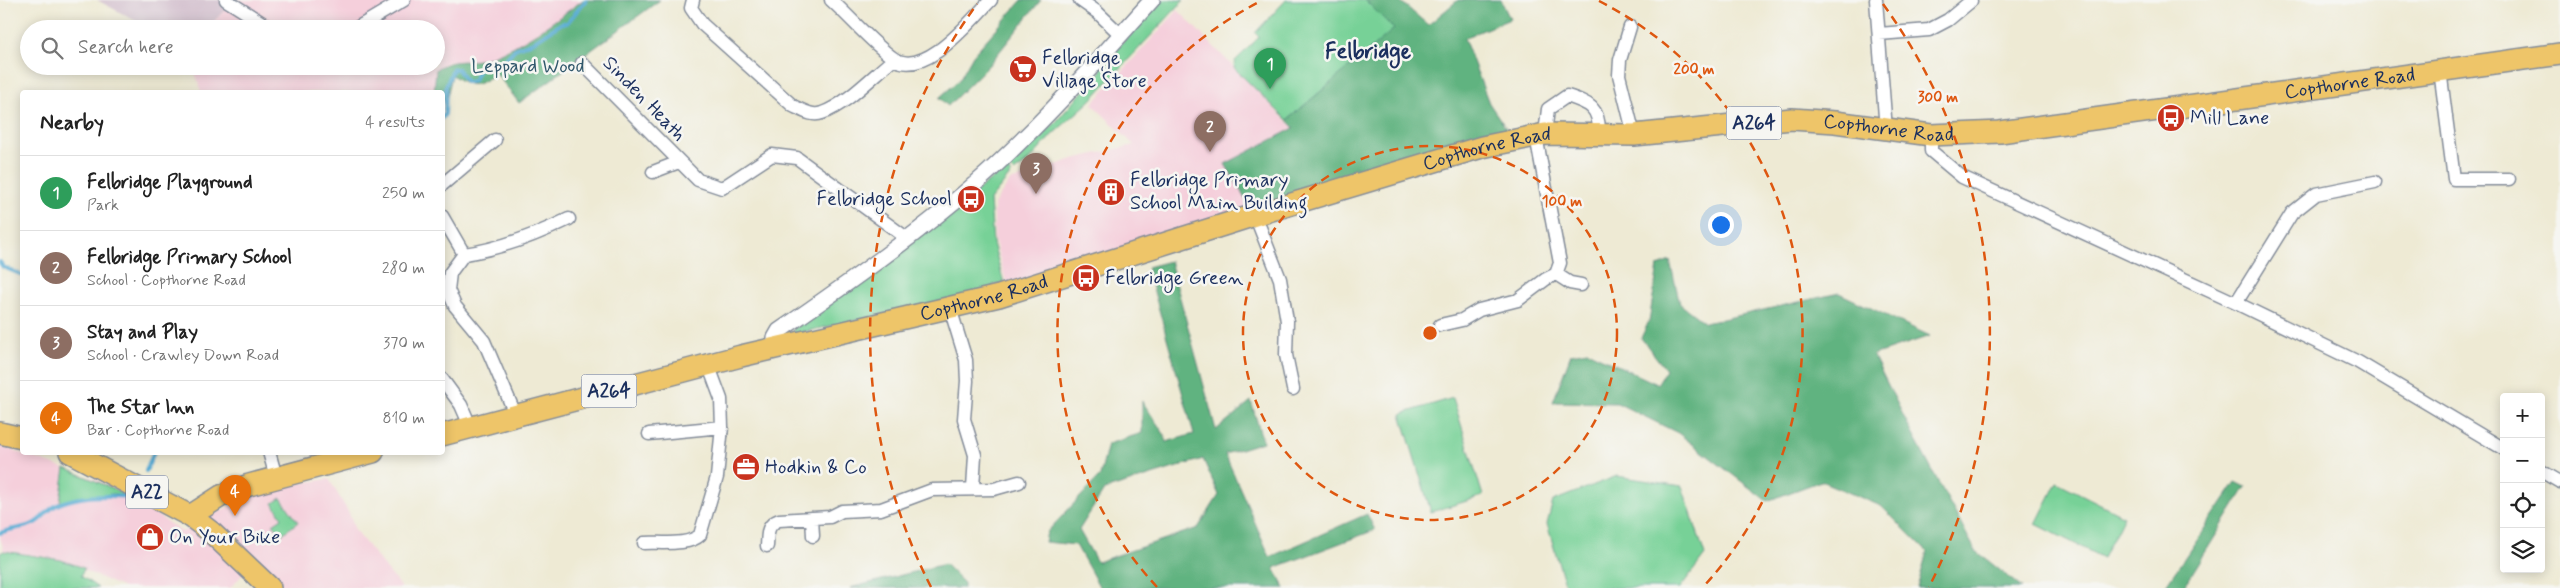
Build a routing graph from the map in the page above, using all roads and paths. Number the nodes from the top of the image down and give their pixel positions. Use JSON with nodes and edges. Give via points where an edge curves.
{"nodes":[{"id":1,"x":226,"y":0,"type":"edge"},
{"id":2,"x":404,"y":0,"type":"edge"},
{"id":3,"x":693,"y":0,"type":"edge"},
{"id":4,"x":832,"y":0,"type":"edge"},
{"id":5,"x":991,"y":0,"type":"edge"},
{"id":6,"x":1080,"y":0,"type":"edge"},
{"id":7,"x":1152,"y":0,"type":"edge"},
{"id":8,"x":1876,"y":0,"type":"edge"},
{"id":9,"x":1972,"y":1,"type":"dead end"},
{"id":10,"x":258,"y":20,"type":"edge"},
{"id":11,"x":370,"y":20,"type":"edge"},
{"id":12,"x":1630,"y":27,"type":"dead end"},
{"id":13,"x":1879,"y":34,"type":"junction"},
{"id":14,"x":1121,"y":35,"type":"junction"},
{"id":15,"x":2560,"y":54,"type":"edge"},
{"id":16,"x":894,"y":60,"type":"junction"},
{"id":17,"x":582,"y":63,"type":"dead end"},
{"id":18,"x":2440,"y":70,"type":"junction"},
{"id":19,"x":1886,"y":130,"type":"junction"},
{"id":20,"x":1599,"y":134,"type":"junction"},
{"id":21,"x":1540,"y":135,"type":"junction"},
{"id":22,"x":1634,"y":135,"type":"junction"},
{"id":23,"x":1931,"y":135,"type":"junction"},
{"id":24,"x":495,"y":140,"type":"dead end"},
{"id":25,"x":679,"y":162,"type":"junction"},
{"id":26,"x":653,"y":172,"type":"dead end"},
{"id":27,"x":2510,"y":179,"type":"dead end"},
{"id":28,"x":445,"y":182,"type":"edge"},
{"id":29,"x":2375,"y":182,"type":"dead end"},
{"id":30,"x":1255,"y":215,"type":"junction"},
{"id":31,"x":569,"y":219,"type":"dead end"},
{"id":32,"x":445,"y":221,"type":"edge"},
{"id":33,"x":908,"y":239,"type":"junction"},
{"id":34,"x":464,"y":254,"type":"junction"},
{"id":35,"x":1556,"y":274,"type":"junction"},
{"id":36,"x":1581,"y":285,"type":"dead end"},
{"id":37,"x":2236,"y":303,"type":"junction"},
{"id":38,"x":950,"y":308,"type":"junction"},
{"id":39,"x":1440,"y":325,"type":"dead end"},
{"id":40,"x":776,"y":348,"type":"junction"},
{"id":41,"x":708,"y":364,"type":"junction"},
{"id":42,"x":445,"y":384,"type":"edge"},
{"id":43,"x":1293,"y":389,"type":"dead end"},
{"id":44,"x":516,"y":416,"type":"junction"},
{"id":45,"x":722,"y":427,"type":"junction"},
{"id":46,"x":471,"y":428,"type":"junction"},
{"id":47,"x":0,"y":433,"type":"edge"},
{"id":48,"x":445,"y":434,"type":"edge"},
{"id":49,"x":649,"y":434,"type":"dead end"},
{"id":50,"x":20,"y":438,"type":"edge"},
{"id":51,"x":2500,"y":447,"type":"edge"},
{"id":52,"x":76,"y":455,"type":"edge"},
{"id":53,"x":270,"y":455,"type":"edge"},
{"id":54,"x":354,"y":455,"type":"edge"},
{"id":55,"x":328,"y":459,"type":"edge"},
{"id":56,"x":2545,"y":473,"type":"edge"},
{"id":57,"x":276,"y":477,"type":"junction"},
{"id":58,"x":1019,"y":482,"type":"dead end"},
{"id":59,"x":2560,"y":482,"type":"edge"},
{"id":60,"x":974,"y":488,"type":"junction"},
{"id":61,"x":190,"y":516,"type":"junction"},
{"id":62,"x":812,"y":518,"type":"junction"},
{"id":63,"x":812,"y":536,"type":"dead end"},
{"id":64,"x":644,"y":543,"type":"dead end"},
{"id":65,"x":767,"y":546,"type":"dead end"},
{"id":66,"x":270,"y":588,"type":"edge"}],
"edges":[{"from":1,"to":10,"type":"street"},
{"from":2,"to":11,"type":"street"},
{"from":3,"to":16,"type":"street","via":[[691,8],[702,24],[793,106],[809,114],[821,114],[840,102]]},
{"from":4,"to":16,"type":"street"},
{"from":5,"to":16,"type":"street","via":[[937,53],[911,64]]},
{"from":6,"to":14,"type":"street"},
{"from":7,"to":14,"type":"street"},
{"from":8,"to":13,"type":"street"},
{"from":9,"to":13,"type":"street","via":[[1929,30]]},
{"from":12,"to":22,"type":"street","via":[[1619,74]]},
{"from":13,"to":19,"type":"street"},
{"from":14,"to":33,"type":"street","via":[[1036,128]]},
{"from":15,"to":18,"type":"highway","name":"Copthorne Road","number":"A264"},
{"from":17,"to":25,"type":"street","name":"Sinden Heath"},
{"from":18,"to":23,"type":"highway","name":"Copthorne Road","number":"A264","via":[[2000,132]]},
{"from":18,"to":27,"type":"street","via":[[2454,179]]},
{"from":19,"to":22,"type":"highway","name":"Copthorne Road","number":"A264","via":[[1792,119]]},
{"from":19,"to":23,"type":"highway","name":"Copthorne Road","number":"A264"},
{"from":20,"to":21,"type":"highway","name":"Copthorne Road","number":"A264"},
{"from":20,"to":21,"type":"street","via":[[1600,119],[1589,103],[1567,96],[1548,109]]},
{"from":20,"to":22,"type":"highway","name":"Copthorne Road","number":"A264"},
{"from":21,"to":30,"type":"highway","name":"Copthorne Road","number":"A264","via":[[1482,147]]},
{"from":21,"to":35,"type":"street","via":[[1560,262]]},
{"from":23,"to":37,"type":"street","via":[[1931,151],[1962,177]]},
{"from":24,"to":28,"type":"street"},
{"from":25,"to":26,"type":"street","name":"Sinden Heath"},
{"from":25,"to":33,"type":"street","name":"Sinden Heath","via":[[698,180],[722,188],[772,155],[797,158]]},
{"from":29,"to":37,"type":"street","via":[[2316,194],[2292,213]]},
{"from":30,"to":38,"type":"highway","name":"Copthorne Road","number":"A264","via":[[999,296]]},
{"from":30,"to":43,"type":"street","via":[[1280,279],[1287,321],[1286,355]]},
{"from":31,"to":34,"type":"street","via":[[486,251]]},
{"from":32,"to":34,"type":"street"},
{"from":33,"to":40,"type":"street","via":[[780,331],[775,338]]},
{"from":34,"to":44,"type":"street","via":[[450,273],[448,290],[455,306],[484,341]]},
{"from":35,"to":36,"type":"street","via":[[1570,283]]},
{"from":35,"to":39,"type":"street","via":[[1518,300]]},
{"from":37,"to":51,"type":"street","via":[[2358,362]]},
{"from":38,"to":40,"type":"highway","name":"Copthorne Road","number":"A264"},
{"from":38,"to":60,"type":"street","via":[[966,360],[964,419],[975,455]]},
{"from":40,"to":41,"type":"highway","name":"Copthorne Road","number":"A264"},
{"from":41,"to":44,"type":"highway","name":"Copthorne Road","number":"A264"},
{"from":41,"to":45,"type":"street","via":[[721,400]]},
{"from":42,"to":46,"type":"street","via":[[461,404]]},
{"from":44,"to":46,"type":"highway","name":"Copthorne Road","number":"A264"},
{"from":45,"to":49,"type":"street"},
{"from":45,"to":64,"type":"street","via":[[716,477],[700,535],[695,540]]},
{"from":46,"to":48,"type":"highway","name":"Copthorne Road","number":"A264"},
{"from":47,"to":50,"type":"highway"},
{"from":52,"to":61,"type":"highway","number":"A22"},
{"from":53,"to":57,"type":"street"},
{"from":54,"to":55,"type":"highway"},
{"from":55,"to":57,"type":"highway"},
{"from":56,"to":59,"type":"street"},
{"from":57,"to":61,"type":"highway","via":[[221,496]]},
{"from":58,"to":60,"type":"street","via":[[994,489]]},
{"from":60,"to":62,"type":"street","via":[[932,490],[881,509],[842,511],[830,517]]},
{"from":61,"to":66,"type":"highway","number":"A22"},
{"from":62,"to":63,"type":"street"},
{"from":62,"to":65,"type":"street","via":[[773,522],[768,528]]}]}
